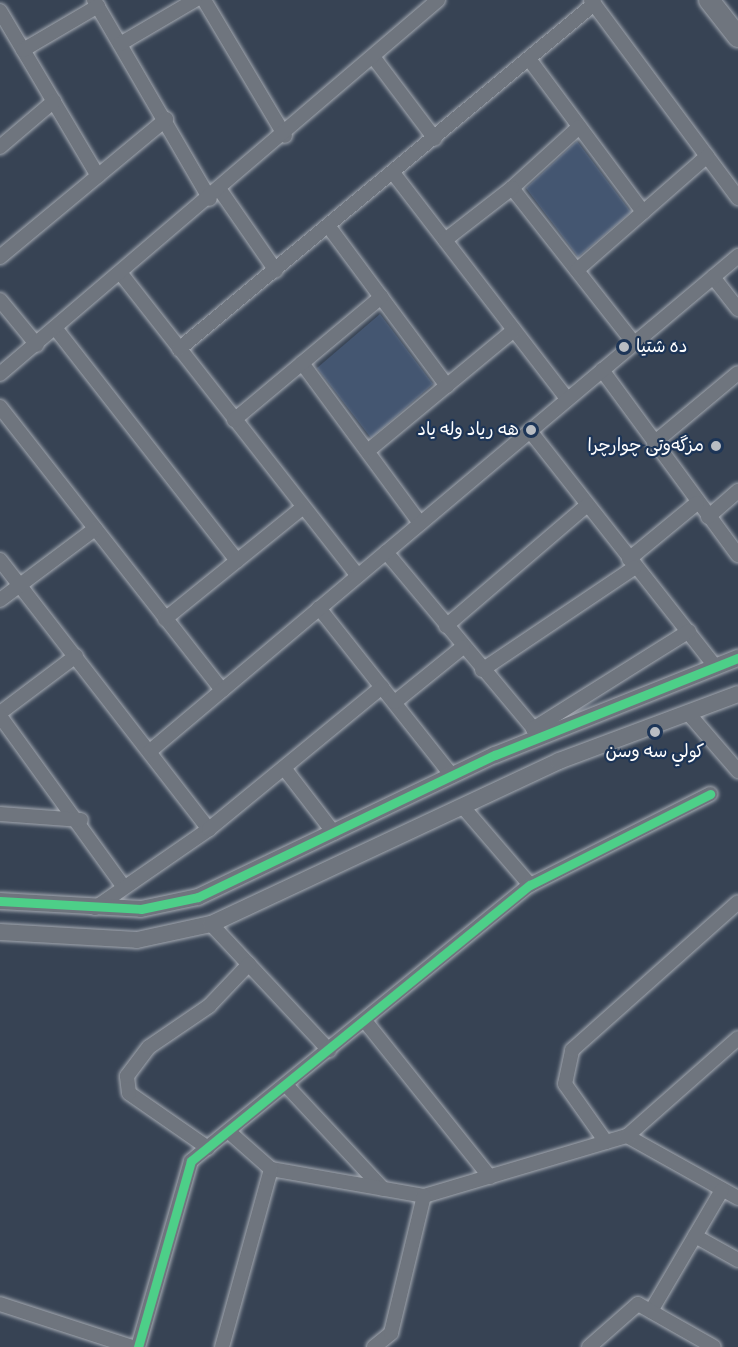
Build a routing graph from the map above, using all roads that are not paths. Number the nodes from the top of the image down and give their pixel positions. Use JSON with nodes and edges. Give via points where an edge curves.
{"nodes":[{"id":1,"x":195,"y":0,"type":"edge"},
{"id":2,"x":204,"y":0,"type":"edge"},
{"id":3,"x":438,"y":0,"type":"edge"},
{"id":4,"x":709,"y":0,"type":"edge"},
{"id":5,"x":593,"y":2,"type":"edge"},
{"id":6,"x":96,"y":3,"type":"edge"},
{"id":7,"x":0,"y":11,"type":"edge"},
{"id":8,"x":738,"y":37,"type":"edge"},
{"id":9,"x":120,"y":44,"type":"junction"},
{"id":10,"x":23,"y":50,"type":"junction"},
{"id":11,"x":374,"y":58,"type":"junction"},
{"id":12,"x":529,"y":59,"type":"junction"},
{"id":13,"x":54,"y":101,"type":"junction"},
{"id":14,"x":166,"y":119,"type":"junction"},
{"id":15,"x":579,"y":127,"type":"junction"},
{"id":16,"x":285,"y":136,"type":"junction"},
{"id":17,"x":435,"y":139,"type":"junction"},
{"id":18,"x":0,"y":147,"type":"edge"},
{"id":19,"x":707,"y":156,"type":"junction"},
{"id":20,"x":394,"y":174,"type":"junction"},
{"id":21,"x":98,"y":176,"type":"junction"},
{"id":22,"x":512,"y":188,"type":"junction"},
{"id":23,"x":215,"y":194,"type":"junction"},
{"id":24,"x":738,"y":198,"type":"edge"},
{"id":25,"x":643,"y":212,"type":"junction"},
{"id":26,"x":329,"y":227,"type":"junction"},
{"id":27,"x":445,"y":240,"type":"junction"},
{"id":28,"x":738,"y":256,"type":"edge"},
{"id":29,"x":0,"y":257,"type":"edge"},
{"id":30,"x":577,"y":270,"type":"junction"},
{"id":31,"x":276,"y":271,"type":"junction"},
{"id":32,"x":122,"y":275,"type":"junction"},
{"id":33,"x":713,"y":277,"type":"junction"},
{"id":34,"x":381,"y":297,"type":"junction"},
{"id":35,"x":0,"y":300,"type":"edge"},
{"id":36,"x":738,"y":309,"type":"edge"},
{"id":37,"x":56,"y":329,"type":"junction"},
{"id":38,"x":514,"y":330,"type":"junction"},
{"id":39,"x":634,"y":343,"type":"junction"},
{"id":40,"x":37,"y":345,"type":"junction"},
{"id":41,"x":179,"y":349,"type":"junction"},
{"id":42,"x":302,"y":363,"type":"junction"},
{"id":43,"x":602,"y":370,"type":"junction"},
{"id":44,"x":0,"y":374,"type":"edge"},
{"id":45,"x":738,"y":374,"type":"edge"},
{"id":46,"x":447,"y":386,"type":"junction"},
{"id":47,"x":567,"y":399,"type":"junction"},
{"id":48,"x":0,"y":406,"type":"edge"},
{"id":49,"x":234,"y":420,"type":"junction"},
{"id":50,"x":530,"y":431,"type":"junction"},
{"id":51,"x":654,"y":443,"type":"junction"},
{"id":52,"x":369,"y":450,"type":"junction"},
{"id":53,"x":738,"y":491,"type":"edge"},
{"id":54,"x":697,"y":503,"type":"junction"},
{"id":55,"x":587,"y":506,"type":"junction"},
{"id":56,"x":302,"y":508,"type":"junction"},
{"id":57,"x":708,"y":517,"type":"junction"},
{"id":58,"x":420,"y":523,"type":"junction"},
{"id":59,"x":95,"y":529,"type":"junction"},
{"id":60,"x":386,"y":552,"type":"junction"},
{"id":61,"x":738,"y":555,"type":"edge"},
{"id":62,"x":0,"y":560,"type":"edge"},
{"id":63,"x":237,"y":561,"type":"junction"},
{"id":64,"x":632,"y":563,"type":"junction"},
{"id":65,"x":358,"y":576,"type":"junction"},
{"id":66,"x":19,"y":585,"type":"junction"},
{"id":67,"x":0,"y":600,"type":"edge"},
{"id":68,"x":319,"y":608,"type":"junction"},
{"id":69,"x":165,"y":619,"type":"junction"},
{"id":70,"x":446,"y":626,"type":"junction"},
{"id":71,"x":689,"y":631,"type":"junction"},
{"id":72,"x":463,"y":647,"type":"junction"},
{"id":73,"x":76,"y":656,"type":"junction"},
{"id":74,"x":738,"y":658,"type":"edge"},
{"id":75,"x":715,"y":666,"type":"junction"},
{"id":76,"x":482,"y":670,"type":"junction"},
{"id":77,"x":382,"y":687,"type":"junction"},
{"id":78,"x":222,"y":690,"type":"junction"},
{"id":79,"x":738,"y":694,"type":"edge"},
{"id":80,"x":395,"y":702,"type":"junction"},
{"id":81,"x":688,"y":712,"type":"junction"},
{"id":82,"x":0,"y":715,"type":"edge"},
{"id":83,"x":537,"y":732,"type":"junction"},
{"id":84,"x":150,"y":751,"type":"junction"},
{"id":85,"x":284,"y":768,"type":"junction"},
{"id":86,"x":738,"y":771,"type":"edge"},
{"id":87,"x":452,"y":776,"type":"junction"},
{"id":88,"x":710,"y":794,"type":"dead end"},
{"id":89,"x":463,"y":807,"type":"junction"},
{"id":90,"x":385,"y":808,"type":"junction"},
{"id":91,"x":0,"y":814,"type":"edge"},
{"id":92,"x":81,"y":820,"type":"junction"},
{"id":93,"x":209,"y":829,"type":"junction"},
{"id":94,"x":400,"y":831,"type":"junction"},
{"id":95,"x":334,"y":833,"type":"junction"},
{"id":96,"x":530,"y":885,"type":"junction"},
{"id":97,"x":124,"y":886,"type":"junction"},
{"id":98,"x":0,"y":901,"type":"edge"},
{"id":99,"x":738,"y":903,"type":"edge"},
{"id":100,"x":95,"y":908,"type":"junction"},
{"id":101,"x":211,"y":924,"type":"junction"},
{"id":102,"x":0,"y":932,"type":"edge"},
{"id":103,"x":249,"y":964,"type":"junction"},
{"id":104,"x":365,"y":1021,"type":"junction"},
{"id":105,"x":738,"y":1038,"type":"edge"},
{"id":106,"x":329,"y":1050,"type":"junction"},
{"id":107,"x":286,"y":1085,"type":"junction"},
{"id":108,"x":228,"y":1131,"type":"junction"},
{"id":109,"x":627,"y":1136,"type":"junction"},
{"id":110,"x":606,"y":1143,"type":"junction"},
{"id":111,"x":208,"y":1148,"type":"junction"},
{"id":112,"x":271,"y":1169,"type":"junction"},
{"id":113,"x":490,"y":1177,"type":"junction"},
{"id":114,"x":383,"y":1189,"type":"junction"},
{"id":115,"x":722,"y":1190,"type":"junction"},
{"id":116,"x":424,"y":1196,"type":"junction"},
{"id":117,"x":738,"y":1198,"type":"edge"},
{"id":118,"x":695,"y":1236,"type":"junction"},
{"id":119,"x":738,"y":1260,"type":"edge"},
{"id":120,"x":0,"y":1304,"type":"edge"},
{"id":121,"x":651,"y":1311,"type":"junction"},
{"id":122,"x":132,"y":1347,"type":"edge"},
{"id":123,"x":138,"y":1347,"type":"edge"},
{"id":124,"x":222,"y":1347,"type":"edge"},
{"id":125,"x":374,"y":1347,"type":"edge"},
{"id":126,"x":589,"y":1347,"type":"edge"},
{"id":127,"x":714,"y":1347,"type":"edge"}],
"edges":[{"from":1,"to":9,"type":"street"},
{"from":2,"to":16,"type":"street"},
{"from":3,"to":11,"type":"street"},
{"from":4,"to":8,"type":"main road"},
{"from":5,"to":12,"type":"street"},
{"from":5,"to":19,"type":"street"},
{"from":6,"to":9,"type":"street"},
{"from":6,"to":10,"type":"street"},
{"from":7,"to":10,"type":"street"},
{"from":9,"to":14,"type":"street"},
{"from":10,"to":13,"type":"street"},
{"from":11,"to":16,"type":"street"},
{"from":11,"to":17,"type":"street"},
{"from":12,"to":15,"type":"street"},
{"from":12,"to":17,"type":"street"},
{"from":13,"to":18,"type":"street"},
{"from":13,"to":21,"type":"street"},
{"from":14,"to":21,"type":"street"},
{"from":14,"to":23,"type":"street"},
{"from":15,"to":22,"type":"street"},
{"from":15,"to":25,"type":"street"},
{"from":16,"to":23,"type":"street"},
{"from":17,"to":20,"type":"street"},
{"from":19,"to":24,"type":"street"},
{"from":19,"to":25,"type":"street"},
{"from":20,"to":26,"type":"street"},
{"from":20,"to":27,"type":"street"},
{"from":21,"to":29,"type":"street"},
{"from":22,"to":27,"type":"street"},
{"from":22,"to":30,"type":"street"},
{"from":23,"to":31,"type":"street"},
{"from":23,"to":32,"type":"street"},
{"from":25,"to":30,"type":"street"},
{"from":26,"to":31,"type":"street"},
{"from":26,"to":34,"type":"street"},
{"from":27,"to":38,"type":"street"},
{"from":28,"to":33,"type":"street"},
{"from":30,"to":39,"type":"street"},
{"from":31,"to":41,"type":"street"},
{"from":32,"to":37,"type":"street"},
{"from":32,"to":41,"type":"street"},
{"from":33,"to":36,"type":"street"},
{"from":33,"to":39,"type":"street"},
{"from":34,"to":42,"type":"street"},
{"from":34,"to":46,"type":"street"},
{"from":35,"to":40,"type":"street"},
{"from":37,"to":40,"type":"street"},
{"from":37,"to":63,"type":"street"},
{"from":38,"to":46,"type":"street"},
{"from":38,"to":47,"type":"street"},
{"from":39,"to":43,"type":"street"},
{"from":40,"to":44,"type":"street"},
{"from":41,"to":49,"type":"street"},
{"from":42,"to":49,"type":"street"},
{"from":42,"to":52,"type":"street"},
{"from":43,"to":47,"type":"street"},
{"from":43,"to":51,"type":"street"},
{"from":45,"to":51,"type":"street"},
{"from":46,"to":52,"type":"street"},
{"from":47,"to":50,"type":"street"},
{"from":48,"to":59,"type":"street"},
{"from":49,"to":56,"type":"street"},
{"from":50,"to":55,"type":"street"},
{"from":50,"to":58,"type":"street"},
{"from":51,"to":54,"type":"street"},
{"from":52,"to":58,"type":"street"},
{"from":53,"to":57,"type":"street"},
{"from":54,"to":57,"type":"street"},
{"from":54,"to":64,"type":"street"},
{"from":55,"to":64,"type":"street"},
{"from":55,"to":70,"type":"street"},
{"from":56,"to":63,"type":"street"},
{"from":56,"to":65,"type":"street"},
{"from":57,"to":61,"type":"street"},
{"from":58,"to":60,"type":"street"},
{"from":59,"to":66,"type":"street"},
{"from":59,"to":69,"type":"street"},
{"from":60,"to":65,"type":"street"},
{"from":60,"to":70,"type":"street"},
{"from":62,"to":66,"type":"street"},
{"from":63,"to":69,"type":"street"},
{"from":64,"to":71,"type":"street"},
{"from":64,"to":76,"type":"street"},
{"from":65,"to":68,"type":"street"},
{"from":66,"to":67,"type":"street"},
{"from":66,"to":73,"type":"street"},
{"from":68,"to":77,"type":"street"},
{"from":68,"to":78,"type":"street"},
{"from":69,"to":78,"type":"street"},
{"from":70,"to":72,"type":"street"},
{"from":71,"to":75,"type":"street"},
{"from":71,"to":83,"type":"street"},
{"from":72,"to":76,"type":"street"},
{"from":72,"to":80,"type":"street"},
{"from":73,"to":82,"type":"street"},
{"from":73,"to":84,"type":"street"},
{"from":74,"to":75,"type":"street"},
{"from":75,"to":83,"type":"street"},
{"from":76,"to":83,"type":"street"},
{"from":77,"to":80,"type":"street"},
{"from":77,"to":85,"type":"street"},
{"from":78,"to":84,"type":"street"},
{"from":79,"to":81,"type":"street"},
{"from":80,"to":87,"type":"street"},
{"from":81,"to":86,"type":"street"},
{"from":81,"to":89,"type":"street","via":[[559,761]]},
{"from":82,"to":92,"type":"street"},
{"from":83,"to":87,"type":"street"},
{"from":84,"to":93,"type":"street"},
{"from":85,"to":93,"type":"street"},
{"from":85,"to":95,"type":"street"},
{"from":87,"to":90,"type":"street"},
{"from":88,"to":96,"type":"street"},
{"from":89,"to":94,"type":"street"},
{"from":89,"to":96,"type":"street"},
{"from":90,"to":94,"type":"street"},
{"from":90,"to":95,"type":"street"},
{"from":91,"to":92,"type":"street"},
{"from":92,"to":97,"type":"street"},
{"from":93,"to":97,"type":"street"},
{"from":94,"to":101,"type":"street"},
{"from":95,"to":100,"type":"street","via":[[198,897],[141,909]]},
{"from":96,"to":104,"type":"street"},
{"from":97,"to":100,"type":"street"},
{"from":98,"to":100,"type":"street"},
{"from":99,"to":110,"type":"street","via":[[572,1050],[565,1084]]},
{"from":101,"to":102,"type":"street","via":[[137,940]]},
{"from":101,"to":103,"type":"street"},
{"from":103,"to":106,"type":"street"},
{"from":103,"to":111,"type":"street","via":[[209,1006],[149,1047],[127,1076],[129,1093]]},
{"from":104,"to":106,"type":"street"},
{"from":104,"to":113,"type":"street"},
{"from":105,"to":109,"type":"street"},
{"from":106,"to":107,"type":"street"},
{"from":107,"to":108,"type":"street"},
{"from":107,"to":114,"type":"street"},
{"from":108,"to":111,"type":"street"},
{"from":108,"to":112,"type":"street"},
{"from":109,"to":110,"type":"street"},
{"from":109,"to":115,"type":"street"},
{"from":110,"to":113,"type":"street"},
{"from":111,"to":123,"type":"street","via":[[191,1161]]},
{"from":112,"to":114,"type":"street"},
{"from":112,"to":124,"type":"street"},
{"from":113,"to":116,"type":"street"},
{"from":114,"to":116,"type":"street"},
{"from":115,"to":117,"type":"street"},
{"from":115,"to":118,"type":"street"},
{"from":116,"to":125,"type":"street","via":[[391,1333]]},
{"from":118,"to":119,"type":"street"},
{"from":118,"to":121,"type":"street"},
{"from":120,"to":122,"type":"street"},
{"from":121,"to":126,"type":"street","via":[[638,1304]]},
{"from":121,"to":127,"type":"street"}]}
